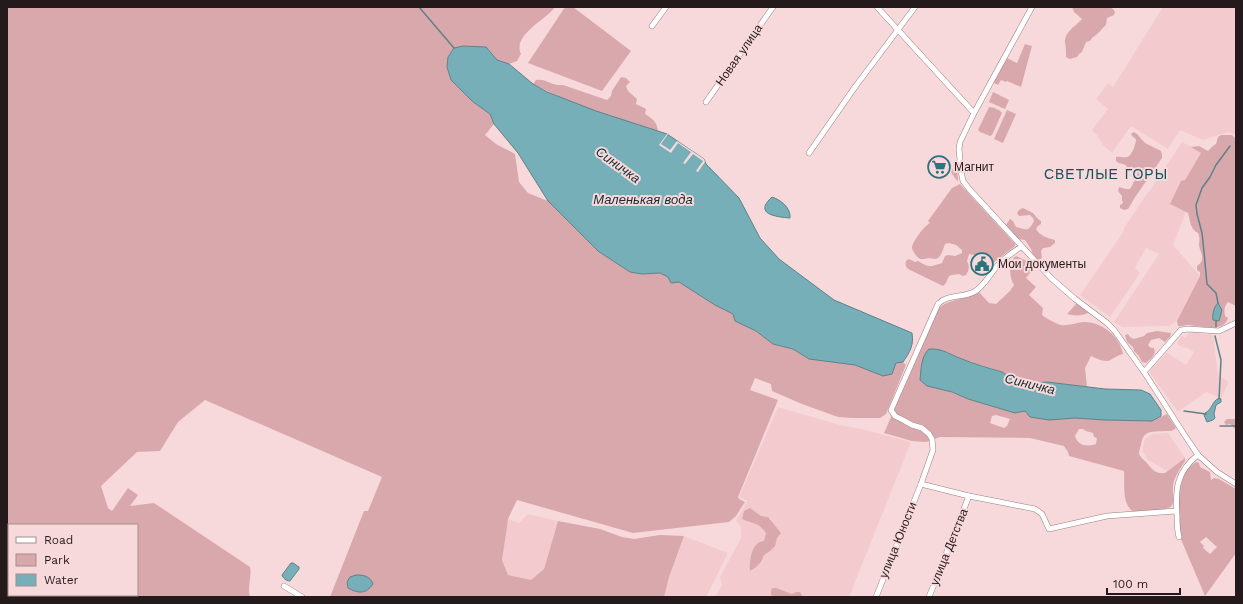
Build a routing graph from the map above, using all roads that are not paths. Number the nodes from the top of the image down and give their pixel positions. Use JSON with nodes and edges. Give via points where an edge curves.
{"nodes":[{"id":1,"x":666,"y":7,"type":"edge"},
{"id":2,"x":773,"y":7,"type":"edge"},
{"id":3,"x":877,"y":7,"type":"edge"},
{"id":4,"x":915,"y":7,"type":"edge"},
{"id":5,"x":1032,"y":7,"type":"edge"},
{"id":6,"x":652,"y":26,"type":"dead end"},
{"id":7,"x":899,"y":29,"type":"junction"},
{"id":8,"x":706,"y":102,"type":"dead end"},
{"id":9,"x":974,"y":113,"type":"junction"},
{"id":10,"x":809,"y":153,"type":"dead end"},
{"id":11,"x":1021,"y":247,"type":"junction"},
{"id":12,"x":1236,"y":323,"type":"edge"},
{"id":13,"x":1144,"y":372,"type":"junction"},
{"id":14,"x":1198,"y":455,"type":"junction"},
{"id":15,"x":921,"y":484,"type":"junction"},
{"id":16,"x":1236,"y":484,"type":"edge"},
{"id":17,"x":969,"y":496,"type":"junction"},
{"id":18,"x":1176,"y":511,"type":"junction"},
{"id":19,"x":1179,"y":537,"type":"dead end"},
{"id":20,"x":284,"y":586,"type":"dead end"},
{"id":21,"x":302,"y":597,"type":"edge"},
{"id":22,"x":876,"y":597,"type":"edge"},
{"id":23,"x":929,"y":597,"type":"edge"}],
"edges":[{"from":1,"to":6,"type":"street"},
{"from":2,"to":8,"type":"street","name":"Новая улица"},
{"from":3,"to":7,"type":"street"},
{"from":4,"to":7,"type":"street"},
{"from":5,"to":9,"type":"street"},
{"from":7,"to":9,"type":"street"},
{"from":7,"to":10,"type":"street"},
{"from":9,"to":11,"type":"street","via":[[959,147],[963,181]]},
{"from":11,"to":13,"type":"street","via":[[1051,278],[1114,330]]},
{"from":11,"to":15,"type":"street","name":"улица Юности","via":[[998,264],[975,291],[967,295],[946,298],[938,304],[891,410],[895,416],[922,428],[932,439],[933,450]]},
{"from":12,"to":13,"type":"street","via":[[1219,331],[1181,330]]},
{"from":13,"to":14,"type":"street"},
{"from":14,"to":16,"type":"street"},
{"from":14,"to":18,"type":"street","via":[[1190,461],[1179,478]]},
{"from":15,"to":17,"type":"street"},
{"from":15,"to":22,"type":"street","name":"улица Юности"},
{"from":17,"to":18,"type":"street","via":[[1035,509],[1042,514],[1050,529],[1107,516]]},
{"from":17,"to":23,"type":"street","name":"улица Детства"},
{"from":18,"to":19,"type":"street"},
{"from":20,"to":21,"type":"street"}]}
